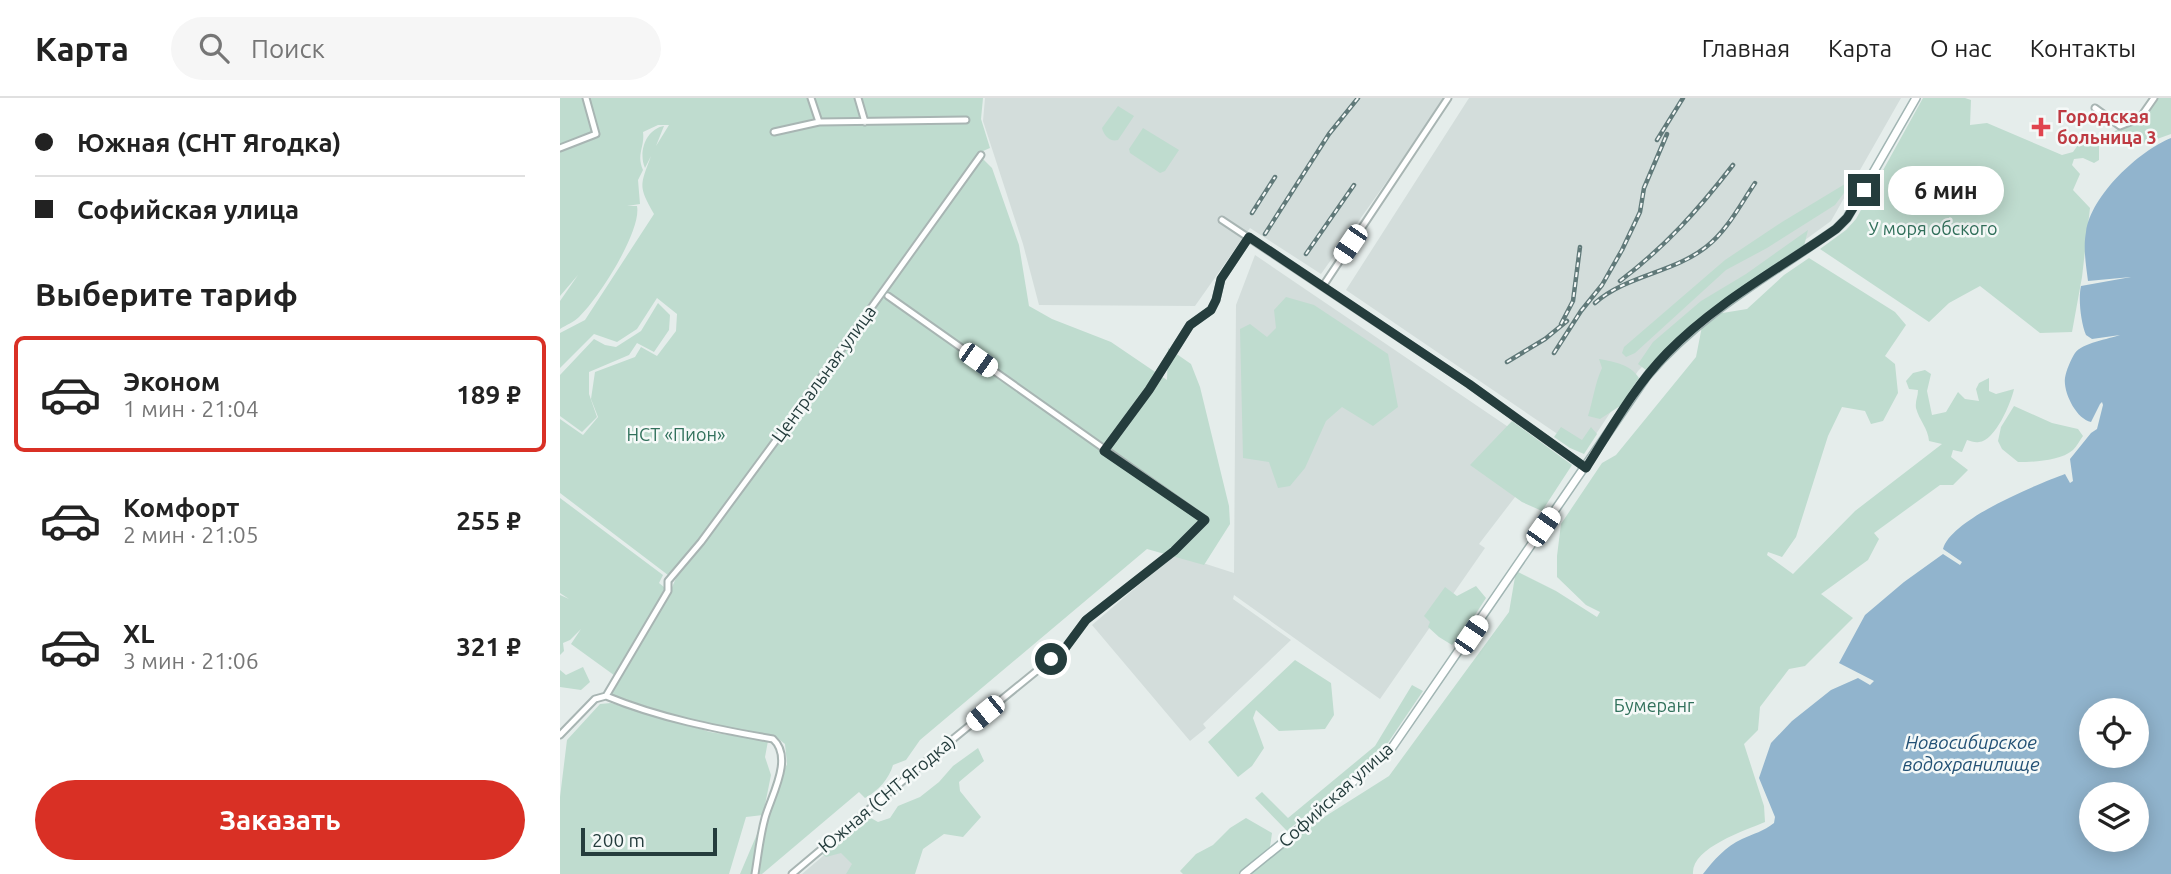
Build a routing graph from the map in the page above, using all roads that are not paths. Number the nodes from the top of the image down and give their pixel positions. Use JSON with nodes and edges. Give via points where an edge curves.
{"nodes":[{"id":1,"x":586,"y":98,"type":"edge"},
{"id":2,"x":811,"y":98,"type":"edge"},
{"id":3,"x":858,"y":98,"type":"edge"},
{"id":4,"x":1448,"y":98,"type":"edge"},
{"id":5,"x":1916,"y":98,"type":"edge"},
{"id":6,"x":2154,"y":98,"type":"edge"},
{"id":7,"x":2095,"y":108,"type":"dead end"},
{"id":8,"x":966,"y":120,"type":"dead end"},
{"id":9,"x":819,"y":122,"type":"junction"},
{"id":10,"x":865,"y":122,"type":"junction"},
{"id":11,"x":774,"y":132,"type":"dead end"},
{"id":12,"x":560,"y":148,"type":"edge"},
{"id":13,"x":981,"y":155,"type":"dead end"},
{"id":14,"x":1222,"y":219,"type":"dead end"},
{"id":15,"x":1249,"y":237,"type":"junction"},
{"id":16,"x":1323,"y":286,"type":"junction"},
{"id":17,"x":888,"y":296,"type":"dead end"},
{"id":18,"x":1104,"y":451,"type":"junction"},
{"id":19,"x":1586,"y":468,"type":"junction"},
{"id":20,"x":607,"y":696,"type":"junction"},
{"id":21,"x":560,"y":735,"type":"edge"},
{"id":22,"x":755,"y":874,"type":"edge"},
{"id":23,"x":792,"y":874,"type":"edge"},
{"id":24,"x":1244,"y":874,"type":"edge"}],
"edges":[{"from":1,"to":12,"type":"street","via":[[596,134]]},
{"from":2,"to":9,"type":"street"},
{"from":3,"to":10,"type":"street"},
{"from":4,"to":16,"type":"street"},
{"from":5,"to":19,"type":"main road","name":"Софийская улица","via":[[1847,218],[1725,303],[1665,354]]},
{"from":6,"to":7,"type":"street","via":[[2140,118],[2120,126]]},
{"from":8,"to":10,"type":"street"},
{"from":9,"to":10,"type":"street"},
{"from":9,"to":11,"type":"street"},
{"from":13,"to":20,"type":"street","name":"Центральная улица","via":[[774,443],[668,581],[668,591]]},
{"from":14,"to":15,"type":"street"},
{"from":15,"to":16,"type":"street"},
{"from":15,"to":18,"type":"street","via":[[1221,279],[1211,310],[1190,325]]},
{"from":16,"to":19,"type":"street"},
{"from":17,"to":18,"type":"street"},
{"from":18,"to":23,"type":"street","name":"Южная (СНТ Ягодка)","via":[[1205,520],[1174,551],[1086,620],[1066,647]]},
{"from":19,"to":24,"type":"main road","name":"Софийская улица","via":[[1391,749]]},
{"from":20,"to":21,"type":"street","via":[[595,699]]},
{"from":20,"to":22,"type":"street","via":[[657,714],[777,742],[782,756],[777,786],[765,817]]}]}
